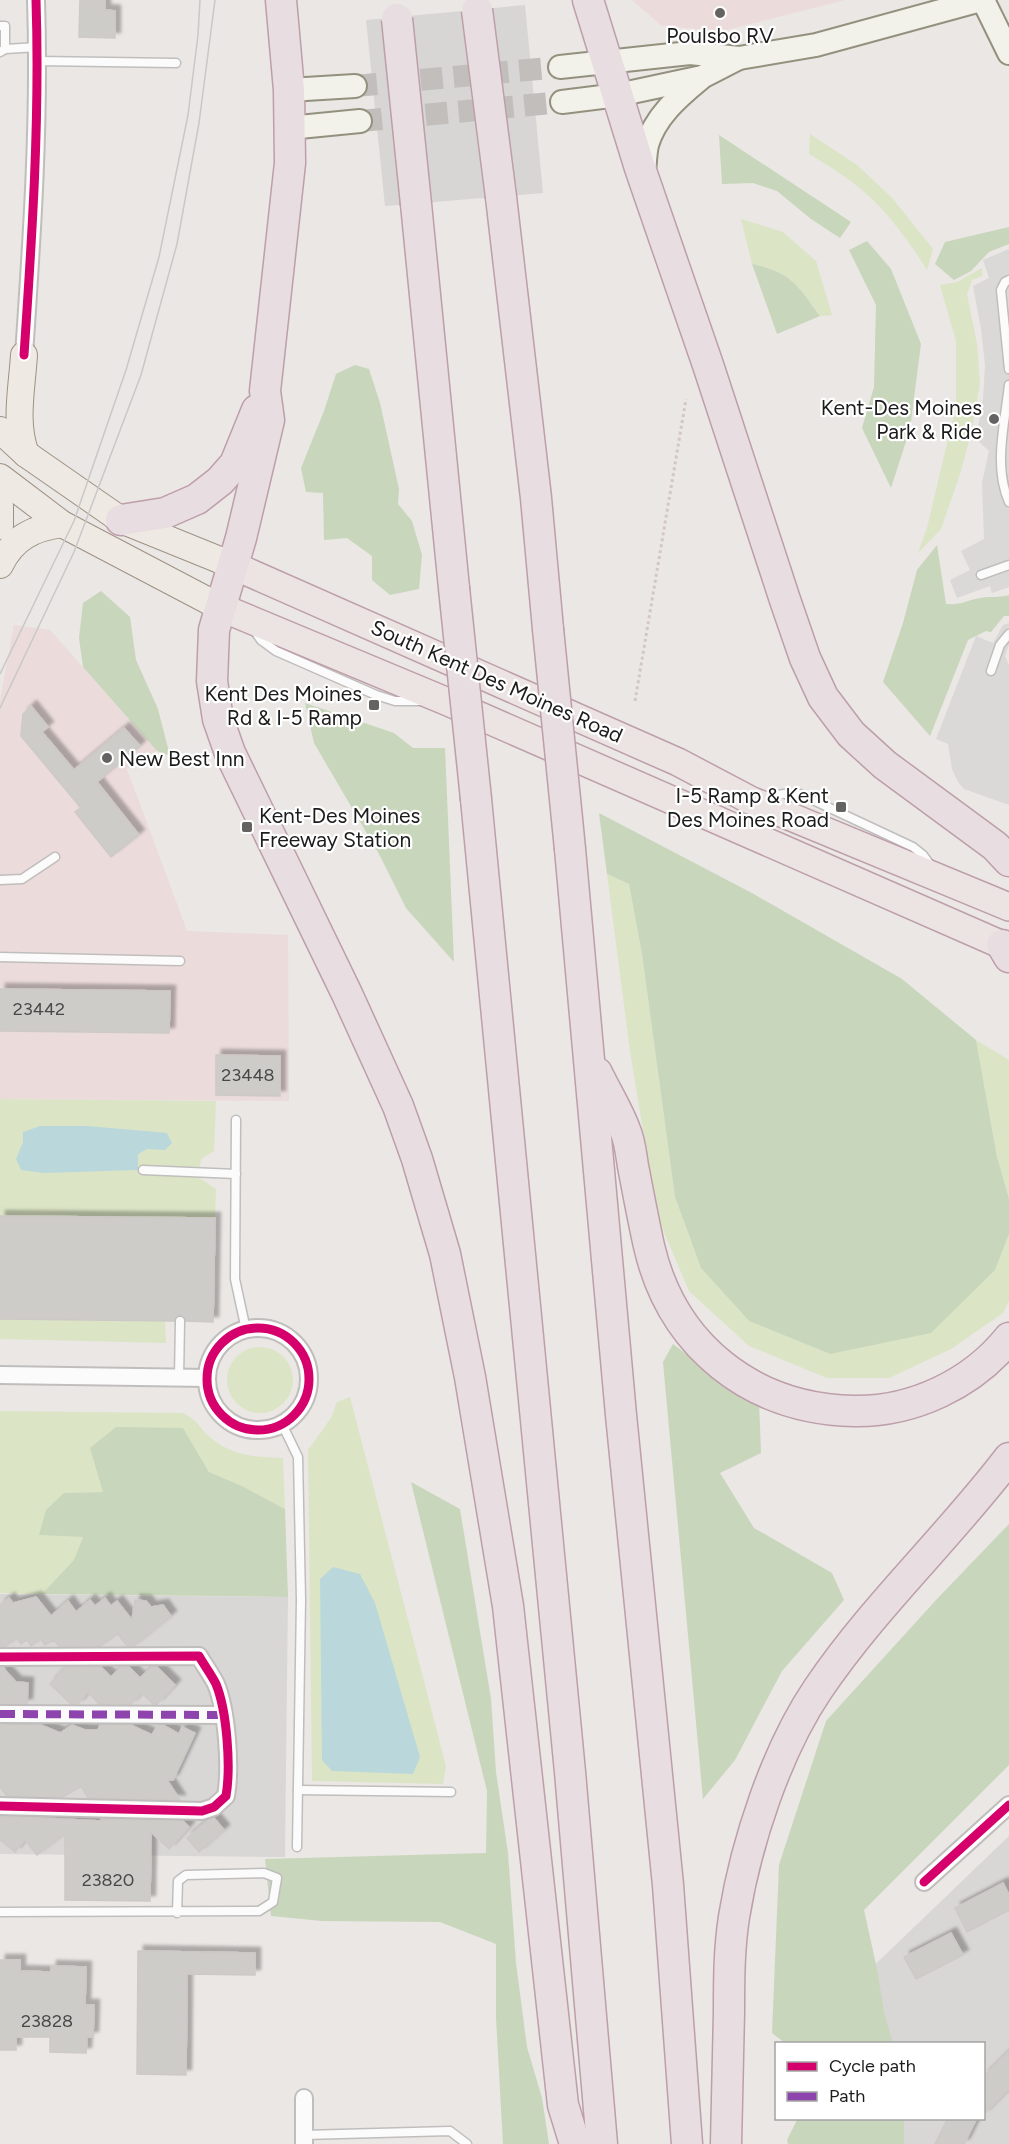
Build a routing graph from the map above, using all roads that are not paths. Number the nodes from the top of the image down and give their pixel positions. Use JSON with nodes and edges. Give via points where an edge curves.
{"nodes":[{"id":1,"x":36,"y":0,"type":"edge"},
{"id":2,"x":281,"y":0,"type":"edge"},
{"id":3,"x":588,"y":0,"type":"edge"},
{"id":4,"x":982,"y":0,"type":"edge"},
{"id":5,"x":476,"y":5,"type":"edge"},
{"id":6,"x":396,"y":9,"type":"edge"},
{"id":7,"x":0,"y":27,"type":"edge"},
{"id":8,"x":2,"y":51,"type":"edge"},
{"id":9,"x":1009,"y":53,"type":"edge"},
{"id":10,"x":38,"y":54,"type":"junction"},
{"id":11,"x":739,"y":58,"type":"junction"},
{"id":12,"x":607,"y":62,"type":"junction"},
{"id":13,"x":176,"y":63,"type":"dead end"},
{"id":14,"x":560,"y":67,"type":"tunnel mouth"},
{"id":15,"x":702,"y":77,"type":"junction"},
{"id":16,"x":355,"y":86,"type":"tunnel mouth"},
{"id":17,"x":289,"y":90,"type":"junction"},
{"id":18,"x":618,"y":95,"type":"junction"},
{"id":19,"x":562,"y":102,"type":"tunnel mouth"},
{"id":20,"x":360,"y":121,"type":"tunnel mouth"},
{"id":21,"x":289,"y":128,"type":"junction"},
{"id":22,"x":643,"y":178,"type":"junction"},
{"id":23,"x":1009,"y":280,"type":"edge"},
{"id":24,"x":24,"y":355,"type":"junction"},
{"id":25,"x":1009,"y":369,"type":"edge"},
{"id":26,"x":0,"y":384,"type":"edge"},
{"id":27,"x":1009,"y":385,"type":"edge"},
{"id":28,"x":265,"y":391,"type":"junction"},
{"id":29,"x":0,"y":430,"type":"edge"},
{"id":30,"x":26,"y":454,"type":"junction"},
{"id":31,"x":0,"y":477,"type":"edge"},
{"id":32,"x":1009,"y":502,"type":"edge"},
{"id":33,"x":0,"y":505,"type":"edge"},
{"id":34,"x":121,"y":520,"type":"junction"},
{"id":35,"x":62,"y":524,"type":"junction"},
{"id":36,"x":0,"y":526,"type":"edge"},
{"id":37,"x":0,"y":565,"type":"edge"},
{"id":38,"x":232,"y":565,"type":"junction"},
{"id":39,"x":1009,"y":565,"type":"edge"},
{"id":40,"x":981,"y":575,"type":"dead end"},
{"id":41,"x":232,"y":612,"type":"junction"},
{"id":42,"x":1009,"y":634,"type":"edge"},
{"id":43,"x":991,"y":670,"type":"dead end"},
{"id":44,"x":55,"y":857,"type":"dead end"},
{"id":45,"x":1009,"y":861,"type":"edge"},
{"id":46,"x":0,"y":880,"type":"edge"},
{"id":47,"x":1009,"y":907,"type":"edge"},
{"id":48,"x":1007,"y":950,"type":"edge"},
{"id":49,"x":0,"y":957,"type":"edge"},
{"id":50,"x":180,"y":962,"type":"dead end"},
{"id":51,"x":589,"y":1057,"type":"junction"},
{"id":52,"x":236,"y":1120,"type":"dead end"},
{"id":53,"x":143,"y":1170,"type":"dead end"},
{"id":54,"x":236,"y":1174,"type":"junction"},
{"id":55,"x":180,"y":1321,"type":"dead end"},
{"id":56,"x":246,"y":1330,"type":"junction"},
{"id":57,"x":1009,"y":1338,"type":"edge"},
{"id":58,"x":0,"y":1375,"type":"edge"},
{"id":59,"x":179,"y":1377,"type":"junction"},
{"id":60,"x":207,"y":1378,"type":"junction"},
{"id":61,"x":282,"y":1424,"type":"junction"},
{"id":62,"x":1009,"y":1458,"type":"edge"},
{"id":63,"x":0,"y":1657,"type":"edge"},
{"id":64,"x":0,"y":1714,"type":"edge"},
{"id":65,"x":224,"y":1715,"type":"junction"},
{"id":66,"x":298,"y":1790,"type":"junction"},
{"id":67,"x":451,"y":1792,"type":"dead end"},
{"id":68,"x":1009,"y":1804,"type":"edge"},
{"id":69,"x":0,"y":1806,"type":"edge"},
{"id":70,"x":297,"y":1847,"type":"dead end"},
{"id":71,"x":924,"y":1882,"type":"dead end"},
{"id":72,"x":0,"y":1912,"type":"edge"},
{"id":73,"x":177,"y":1913,"type":"junction"},
{"id":74,"x":304,"y":2098,"type":"dead end"},
{"id":75,"x":304,"y":2139,"type":"edge"},
{"id":76,"x":467,"y":2144,"type":"edge"},
{"id":77,"x":575,"y":2144,"type":"edge"},
{"id":78,"x":602,"y":2144,"type":"edge"},
{"id":79,"x":687,"y":2144,"type":"edge"},
{"id":80,"x":726,"y":2144,"type":"edge"}],
"edges":[{"from":1,"to":10,"type":"street"},
{"from":2,"to":17,"type":"highway"},
{"from":3,"to":12,"type":"highway"},
{"from":4,"to":9,"type":"main road"},
{"from":4,"to":11,"type":"main road","via":[[816,45]]},
{"from":5,"to":51,"type":"highway","bridge":true,"via":[[536,498]]},
{"from":6,"to":78,"type":"highway","bridge":true,"via":[[570,1772]]},
{"from":7,"to":8,"type":"lane","via":[[5,26]]},
{"from":8,"to":10,"type":"lane"},
{"from":10,"to":13,"type":"lane"},
{"from":10,"to":24,"type":"street"},
{"from":11,"to":12,"type":"main road","via":[[690,53]]},
{"from":11,"to":15,"type":"main road"},
{"from":12,"to":14,"type":"main road"},
{"from":12,"to":18,"type":"highway"},
{"from":15,"to":18,"type":"main road"},
{"from":15,"to":22,"type":"main road","via":[[666,110],[647,147]]},
{"from":16,"to":17,"type":"main road"},
{"from":17,"to":21,"type":"highway"},
{"from":18,"to":19,"type":"main road"},
{"from":18,"to":22,"type":"highway"},
{"from":20,"to":21,"type":"main road"},
{"from":21,"to":28,"type":"highway","via":[[290,163]]},
{"from":22,"to":45,"type":"highway","via":[[805,658],[823,697],[851,734],[885,765],[995,846]]},
{"from":23,"to":25,"type":"lane","via":[[1001,290]]},
{"from":24,"to":26,"type":"main road","via":[[17,369]]},
{"from":24,"to":30,"type":"main road","via":[[19,427]]},
{"from":27,"to":32,"type":"lane","via":[[1001,473]]},
{"from":28,"to":34,"type":"highway","via":[[235,464],[220,480],[197,499],[165,513]]},
{"from":28,"to":38,"type":"highway","via":[[269,420]]},
{"from":29,"to":30,"type":"main road","name":"South Kent Des Moines Road"},
{"from":30,"to":34,"type":"main road","name":"South Kent Des Moines Road"},
{"from":31,"to":35,"type":"main road","name":"South Kent Des Moines Road"},
{"from":33,"to":36,"type":"main road"},
{"from":34,"to":38,"type":"main road","name":"South Kent Des Moines Road"},
{"from":35,"to":37,"type":"main road","via":[[28,533],[7,550]]},
{"from":35,"to":41,"type":"main road","name":"South Kent Des Moines Road"},
{"from":38,"to":41,"type":"highway"},
{"from":38,"to":47,"type":"highway","name":"South Kent Des Moines Road","via":[[678,762],[750,800]]},
{"from":39,"to":40,"type":"lane"},
{"from":41,"to":48,"type":"highway","name":"South Kent Des Moines Road","via":[[448,702]]},
{"from":41,"to":77,"type":"highway","via":[[214,630],[212,681],[221,727],[398,1106],[445,1254],[508,1606],[563,2105]]},
{"from":42,"to":43,"type":"lane","via":[[1000,645]]},
{"from":44,"to":46,"type":"lane","via":[[22,879]]},
{"from":49,"to":50,"type":"lane"},
{"from":51,"to":57,"type":"highway","via":[[626,1132],[659,1279],[688,1332],[735,1376],[800,1405],[828,1410],[890,1408],[918,1401],[975,1372]]},
{"from":51,"to":79,"type":"highway","via":[[668,1885]]},
{"from":52,"to":54,"type":"lane"},
{"from":53,"to":54,"type":"lane"},
{"from":54,"to":56,"type":"lane","via":[[236,1279]]},
{"from":55,"to":59,"type":"lane"},
{"from":56,"to":60,"type":"street","via":[[223,1341],[212,1355]]},
{"from":56,"to":61,"type":"street","via":[[273,1330],[289,1338],[301,1350],[308,1366],[309,1384],[304,1401]]},
{"from":58,"to":59,"type":"street"},
{"from":59,"to":60,"type":"street"},
{"from":60,"to":61,"type":"street","via":[[213,1403],[222,1416],[236,1425],[267,1429]]},
{"from":61,"to":66,"type":"lane","via":[[298,1457]]},
{"from":62,"to":80,"type":"highway","via":[[836,1664],[799,1721],[776,1772],[744,1868],[734,1918]]},
{"from":63,"to":65,"type":"street","via":[[199,1656],[216,1685]]},
{"from":64,"to":65,"type":"street"},
{"from":65,"to":69,"type":"street","via":[[229,1777],[226,1796],[214,1807],[202,1811]]},
{"from":66,"to":67,"type":"lane"},
{"from":66,"to":70,"type":"lane"},
{"from":68,"to":71,"type":"street"},
{"from":72,"to":73,"type":"lane"},
{"from":73,"to":73,"type":"lane","via":[[259,1911],[273,1902],[277,1878],[264,1873],[186,1875],[178,1881]]},
{"from":74,"to":75,"type":"street"},
{"from":75,"to":76,"type":"lane","via":[[450,2131]]}]}
